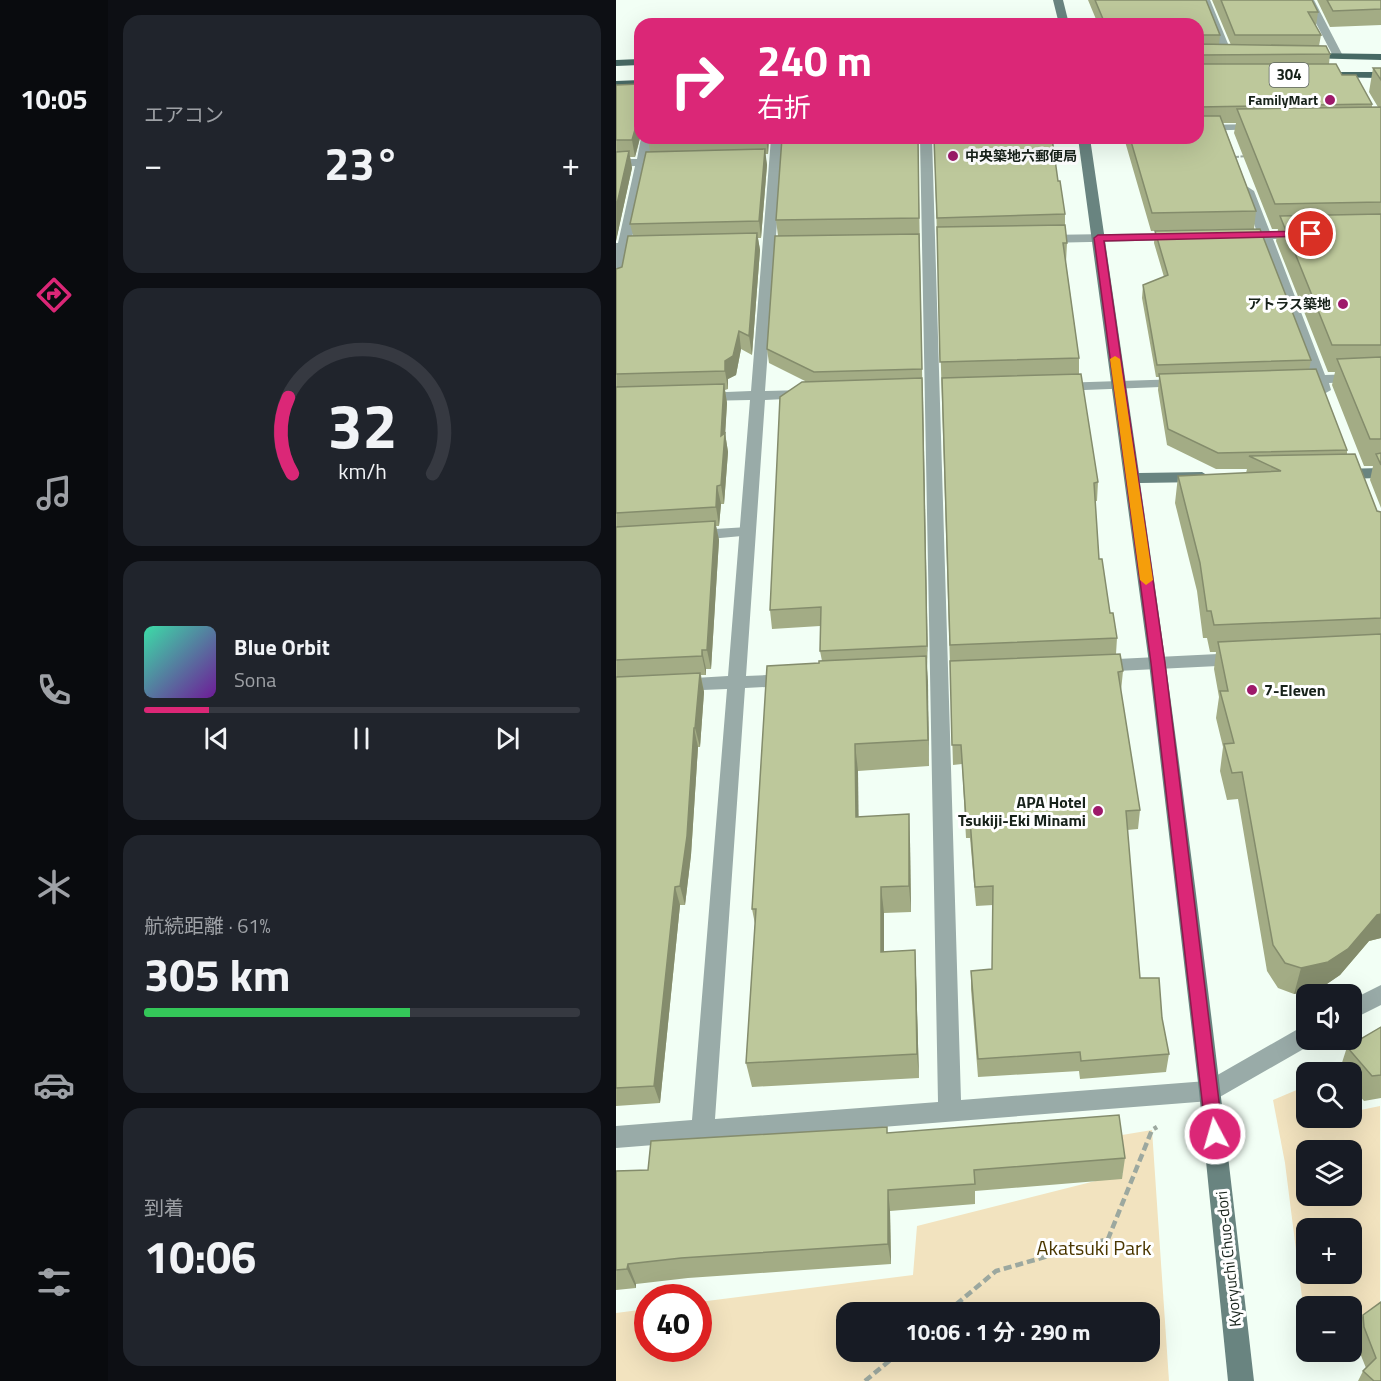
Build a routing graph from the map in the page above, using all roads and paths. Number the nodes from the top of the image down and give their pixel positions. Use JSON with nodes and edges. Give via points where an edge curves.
{"nodes":[{"id":1,"x":1058,"y":0,"type":"edge"},
{"id":2,"x":1206,"y":0,"type":"edge"},
{"id":3,"x":1309,"y":0,"type":"edge"},
{"id":4,"x":1062,"y":18,"type":"edge"},
{"id":5,"x":1229,"y":56,"type":"edge"},
{"id":6,"x":1294,"y":56,"type":"edge"},
{"id":7,"x":1338,"y":56,"type":"junction"},
{"id":8,"x":1381,"y":57,"type":"edge"},
{"id":9,"x":634,"y":62,"type":"edge"},
{"id":10,"x":616,"y":63,"type":"edge"},
{"id":11,"x":1304,"y":75,"type":"edge"},
{"id":12,"x":1351,"y":75,"type":"junction"},
{"id":13,"x":1381,"y":75,"type":"edge"},
{"id":14,"x":634,"y":83,"type":"edge"},
{"id":15,"x":616,"y":84,"type":"edge"},
{"id":16,"x":1357,"y":87,"type":"edge"},
{"id":17,"x":1269,"y":127,"type":"edge"},
{"id":18,"x":1204,"y":128,"type":"edge"},
{"id":19,"x":1224,"y":128,"type":"junction"},
{"id":20,"x":646,"y":144,"type":"edge"},
{"id":21,"x":775,"y":144,"type":"edge"},
{"id":22,"x":926,"y":144,"type":"edge"},
{"id":23,"x":1085,"y":144,"type":"edge"},
{"id":24,"x":1257,"y":156,"type":"edge"},
{"id":25,"x":1235,"y":157,"type":"joint"},
{"id":26,"x":675,"y":162,"type":"edge"},
{"id":27,"x":616,"y":163,"type":"edge"},
{"id":28,"x":642,"y":163,"type":"junction"},
{"id":29,"x":1243,"y":178,"type":"edge"},
{"id":30,"x":1311,"y":234,"type":"edge"},
{"id":31,"x":1265,"y":235,"type":"junction"},
{"id":32,"x":1229,"y":236,"type":"edge"},
{"id":33,"x":1194,"y":237,"type":"edge"},
{"id":34,"x":1098,"y":238,"type":"junction"},
{"id":35,"x":1030,"y":240,"type":"edge"},
{"id":36,"x":660,"y":246,"type":"edge"},
{"id":37,"x":620,"y":247,"type":"edge"},
{"id":38,"x":616,"y":284,"type":"edge"},
{"id":39,"x":1381,"y":377,"type":"edge"},
{"id":40,"x":1320,"y":379,"type":"junction"},
{"id":41,"x":1285,"y":380,"type":"edge"},
{"id":42,"x":1202,"y":383,"type":"edge"},
{"id":43,"x":1118,"y":385,"type":"junction"},
{"id":44,"x":1049,"y":387,"type":"edge"},
{"id":45,"x":816,"y":394,"type":"edge"},
{"id":46,"x":758,"y":396,"type":"junction"},
{"id":47,"x":692,"y":397,"type":"edge"},
{"id":48,"x":1328,"y":400,"type":"edge"},
{"id":49,"x":1381,"y":473,"type":"edge"},
{"id":50,"x":1321,"y":474,"type":"edge"},
{"id":51,"x":1214,"y":476,"type":"edge"},
{"id":52,"x":1132,"y":478,"type":"junction"},
{"id":53,"x":748,"y":532,"type":"junction"},
{"id":54,"x":688,"y":535,"type":"edge"},
{"id":55,"x":1255,"y":658,"type":"edge"},
{"id":56,"x":1158,"y":663,"type":"junction"},
{"id":57,"x":1076,"y":666,"type":"edge"},
{"id":58,"x":962,"y":672,"type":"edge"},
{"id":59,"x":933,"y":673,"type":"junction"},
{"id":60,"x":808,"y":679,"type":"edge"},
{"id":61,"x":736,"y":682,"type":"junction"},
{"id":62,"x":661,"y":686,"type":"edge"},
{"id":63,"x":1381,"y":994,"type":"edge"},
{"id":64,"x":1362,"y":1005,"type":"edge"},
{"id":65,"x":1296,"y":1042,"type":"edge"},
{"id":66,"x":1210,"y":1091,"type":"junction"},
{"id":67,"x":950,"y":1111,"type":"junction"},
{"id":68,"x":703,"y":1130,"type":"junction"},
{"id":69,"x":1152,"y":1130,"type":"dead end"},
{"id":70,"x":616,"y":1137,"type":"edge"},
{"id":71,"x":959,"y":1302,"type":"edge"},
{"id":72,"x":888,"y":1362,"type":"edge"},
{"id":73,"x":865,"y":1381,"type":"edge"},
{"id":74,"x":1241,"y":1381,"type":"edge"}],
"edges":[{"from":1,"to":4,"type":"street"},
{"from":2,"to":5,"type":"lane"},
{"from":3,"to":7,"type":"street"},
{"from":6,"to":7,"type":"main road","number":"304"},
{"from":7,"to":8,"type":"main road","number":"304"},
{"from":9,"to":10,"type":"main road"},
{"from":11,"to":12,"type":"main road","number":"304"},
{"from":12,"to":13,"type":"main road","number":"304"},
{"from":12,"to":16,"type":"street"},
{"from":14,"to":15,"type":"main road"},
{"from":17,"to":19,"type":"street"},
{"from":18,"to":19,"type":"street"},
{"from":19,"to":25,"type":"street"},
{"from":20,"to":28,"type":"street"},
{"from":21,"to":46,"type":"street","via":[[769,160]]},
{"from":22,"to":59,"type":"street"},
{"from":23,"to":34,"type":"street","name":"Kyoryuchi Chuo-dori"},
{"from":24,"to":25,"type":"path"},
{"from":26,"to":28,"type":"street"},
{"from":27,"to":28,"type":"street"},
{"from":28,"to":37,"type":"street"},
{"from":29,"to":31,"type":"street"},
{"from":30,"to":31,"type":"street"},
{"from":31,"to":32,"type":"street"},
{"from":31,"to":40,"type":"street"},
{"from":33,"to":34,"type":"street"},
{"from":34,"to":35,"type":"street"},
{"from":34,"to":43,"type":"street","name":"Kyoryuchi Chuo-dori"},
{"from":36,"to":37,"type":"street"},
{"from":37,"to":38,"type":"street"},
{"from":39,"to":40,"type":"street"},
{"from":40,"to":41,"type":"street"},
{"from":40,"to":48,"type":"street"},
{"from":42,"to":43,"type":"street"},
{"from":43,"to":44,"type":"street"},
{"from":43,"to":52,"type":"street","name":"Kyoryuchi Chuo-dori"},
{"from":45,"to":46,"type":"street"},
{"from":46,"to":47,"type":"street"},
{"from":46,"to":53,"type":"street"},
{"from":49,"to":50,"type":"street"},
{"from":51,"to":52,"type":"street"},
{"from":52,"to":56,"type":"street","name":"Kyoryuchi Chuo-dori"},
{"from":53,"to":54,"type":"lane"},
{"from":53,"to":61,"type":"street"},
{"from":55,"to":56,"type":"street"},
{"from":56,"to":57,"type":"street"},
{"from":56,"to":66,"type":"street","name":"Kyoryuchi Chuo-dori"},
{"from":58,"to":59,"type":"street"},
{"from":59,"to":67,"type":"street"},
{"from":60,"to":61,"type":"street"},
{"from":61,"to":62,"type":"street"},
{"from":61,"to":68,"type":"street"},
{"from":63,"to":64,"type":"street"},
{"from":65,"to":66,"type":"street"},
{"from":66,"to":67,"type":"street"},
{"from":66,"to":74,"type":"street","name":"Kyoryuchi Chuo-dori"},
{"from":67,"to":68,"type":"street"},
{"from":68,"to":70,"type":"street"},
{"from":69,"to":71,"type":"path","via":[[1108,1239],[996,1271]]},
{"from":72,"to":73,"type":"path"}]}
